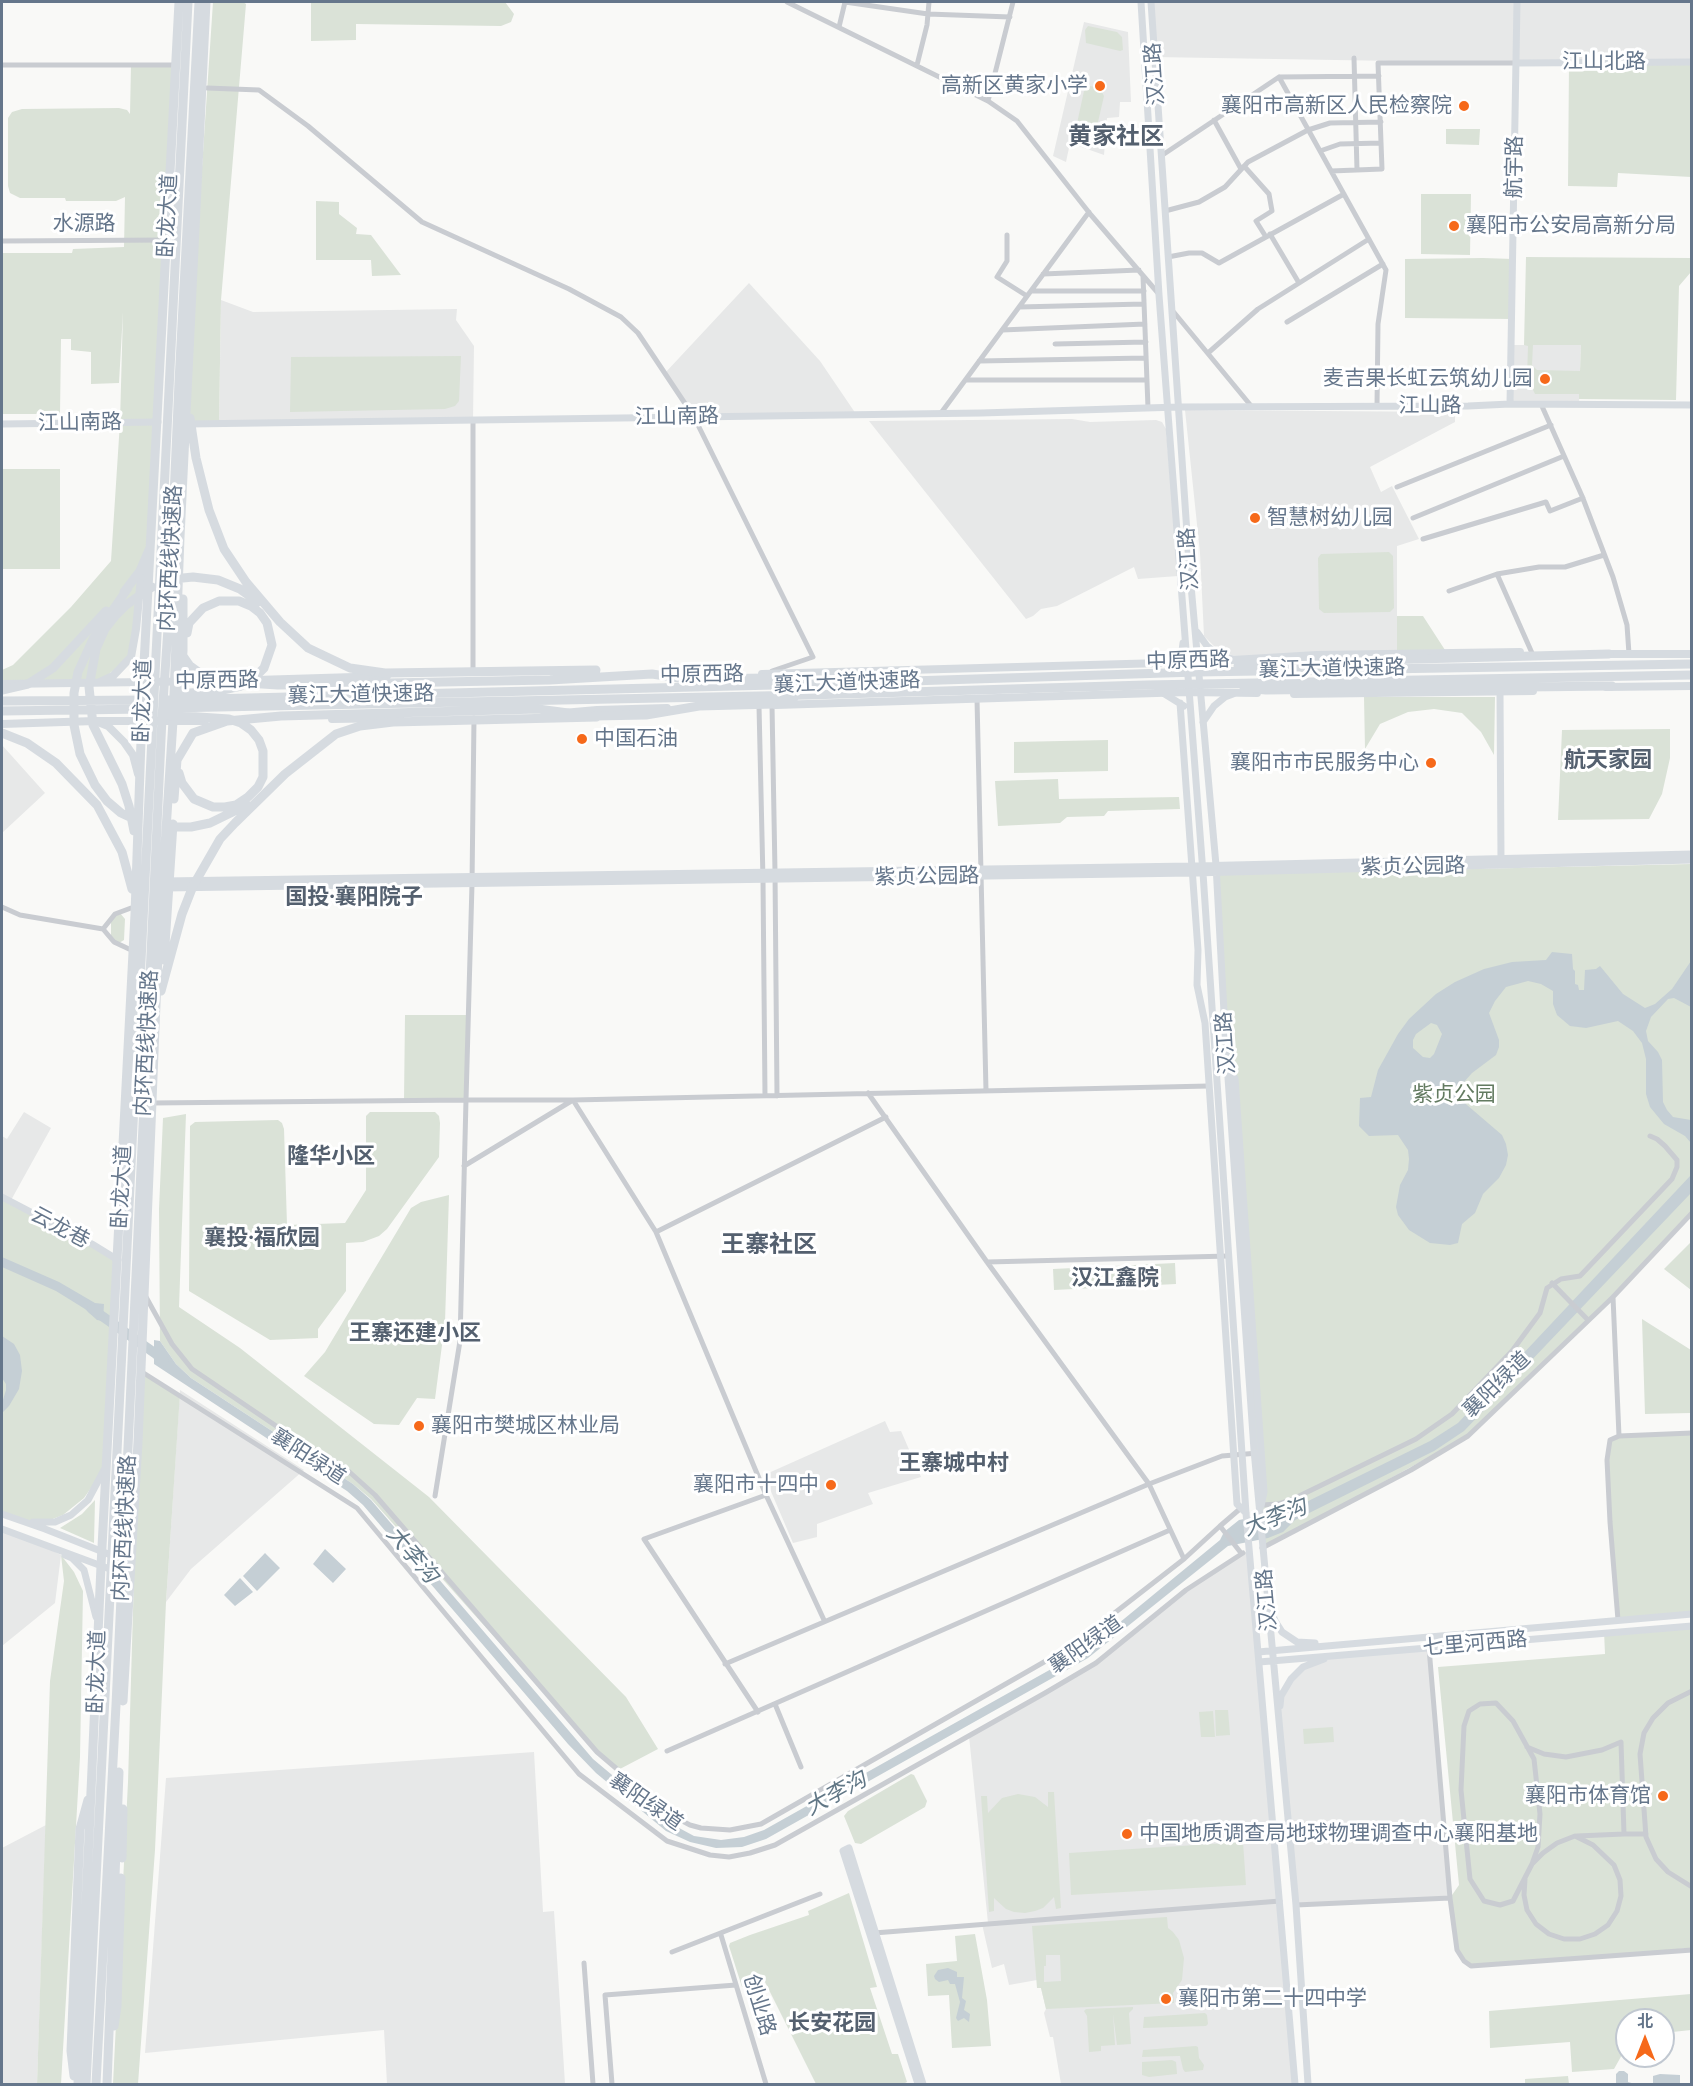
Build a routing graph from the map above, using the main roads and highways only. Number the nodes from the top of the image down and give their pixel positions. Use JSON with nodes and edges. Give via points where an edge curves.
{"nodes":[{"id":1,"x":174,"y":2,"type":"edge"},
{"id":2,"x":179,"y":2,"type":"edge"},
{"id":3,"x":188,"y":2,"type":"edge"},
{"id":4,"x":199,"y":2,"type":"edge"},
{"id":5,"x":206,"y":2,"type":"edge"},
{"id":6,"x":211,"y":2,"type":"edge"},
{"id":7,"x":198,"y":168,"type":"junction"},
{"id":8,"x":167,"y":228,"type":"junction"},
{"id":9,"x":186,"y":240,"type":"junction"},
{"id":10,"x":170,"y":363,"type":"junction"},
{"id":11,"x":189,"y":413,"type":"junction"},
{"id":12,"x":152,"y":534,"type":"junction"},
{"id":13,"x":128,"y":588,"type":"junction"},
{"id":14,"x":176,"y":618,"type":"junction"},
{"id":15,"x":280,"y":622,"type":"junction"},
{"id":16,"x":183,"y":651,"type":"junction"},
{"id":17,"x":1609,"y":654,"type":"junction"},
{"id":18,"x":1692,"y":654,"type":"edge"},
{"id":19,"x":1692,"y":664,"type":"edge"},
{"id":20,"x":652,"y":674,"type":"junction"},
{"id":21,"x":1146,"y":674,"type":"junction"},
{"id":22,"x":1692,"y":675,"type":"edge"},
{"id":23,"x":580,"y":677,"type":"junction"},
{"id":24,"x":215,"y":681,"type":"junction"},
{"id":25,"x":143,"y":682,"type":"junction"},
{"id":26,"x":174,"y":682,"type":"junction"},
{"id":27,"x":97,"y":683,"type":"junction"},
{"id":28,"x":2,"y":684,"type":"edge"},
{"id":29,"x":802,"y":684,"type":"junction"},
{"id":30,"x":1146,"y":685,"type":"junction"},
{"id":31,"x":1612,"y":686,"type":"junction"},
{"id":32,"x":1692,"y":686,"type":"edge"},
{"id":33,"x":2,"y":690,"type":"edge"},
{"id":34,"x":808,"y":695,"type":"junction"},
{"id":35,"x":2,"y":701,"type":"edge"},
{"id":36,"x":83,"y":705,"type":"junction"},
{"id":37,"x":2,"y":711,"type":"edge"},
{"id":38,"x":597,"y":717,"type":"junction"},
{"id":39,"x":95,"y":721,"type":"junction"},
{"id":40,"x":142,"y":721,"type":"junction"},
{"id":41,"x":173,"y":721,"type":"junction"},
{"id":42,"x":227,"y":721,"type":"junction"},
{"id":43,"x":2,"y":724,"type":"edge"},
{"id":44,"x":2,"y":733,"type":"edge"},
{"id":45,"x":176,"y":750,"type":"junction"},
{"id":46,"x":285,"y":774,"type":"junction"},
{"id":47,"x":140,"y":784,"type":"junction"},
{"id":48,"x":164,"y":869,"type":"junction"},
{"id":49,"x":134,"y":907,"type":"junction"},
{"id":50,"x":161,"y":989,"type":"junction"},
{"id":51,"x":130,"y":1201,"type":"junction"},
{"id":52,"x":140,"y":1202,"type":"junction"},
{"id":53,"x":116,"y":1705,"type":"junction"},
{"id":54,"x":102,"y":1749,"type":"junction"},
{"id":55,"x":76,"y":2085,"type":"edge"},
{"id":56,"x":86,"y":2085,"type":"edge"},
{"id":57,"x":96,"y":2085,"type":"edge"},
{"id":58,"x":107,"y":2085,"type":"edge"}],
"edges":[{"from":1,"to":8,"type":"highway","via":[[166,131]]},
{"from":2,"to":8,"type":"highway","name":"卧龙大道"},
{"from":3,"to":10,"type":"highway","name":"内环西线快速路"},
{"from":4,"to":9,"type":"highway","name":"内环西线快速路"},
{"from":5,"to":7,"type":"highway","name":"卧龙大道"},
{"from":6,"to":7,"type":"highway"},
{"from":7,"to":14,"type":"highway","name":"卧龙大道"},
{"from":8,"to":12,"type":"highway","name":"卧龙大道"},
{"from":9,"to":11,"type":"highway","via":[[194,299]]},
{"from":9,"to":52,"type":"highway","name":"内环西线快速路"},
{"from":10,"to":13,"type":"highway","via":[[162,409],[153,531],[149,551]]},
{"from":10,"to":51,"type":"highway","name":"内环西线快速路"},
{"from":11,"to":15,"type":"highway","via":[[209,510],[224,549]]},
{"from":11,"to":16,"type":"highway"},
{"from":12,"to":25,"type":"highway","name":"卧龙大道"},
{"from":12,"to":27,"type":"main road","via":[[141,573],[130,657],[113,676]]},
{"from":13,"to":33,"type":"highway","via":[[53,668],[28,684]]},
{"from":13,"to":46,"type":"highway","via":[[86,651],[74,693],[74,726],[80,754],[94,785],[107,801],[140,822],[191,827],[210,823],[246,806]]},
{"from":14,"to":24,"type":"highway","via":[[181,653],[190,666]]},
{"from":14,"to":26,"type":"highway","name":"卧龙大道"},
{"from":15,"to":20,"type":"highway","via":[[308,648],[350,668],[367,671],[410,674],[609,670]]},
{"from":15,"to":49,"type":"highway","via":[[240,589],[218,580],[192,577],[163,581],[144,591],[105,629],[91,668],[90,704],[93,725],[122,784],[135,833]]},
{"from":16,"to":36,"type":"highway","via":[[189,623],[203,608],[219,601],[239,601],[251,606],[267,623],[272,645],[264,668],[241,686]]},
{"from":16,"to":45,"type":"highway"},
{"from":17,"to":18,"type":"main road","name":"中原西路"},
{"from":17,"to":21,"type":"highway","via":[[1263,663],[1170,668]]},
{"from":17,"to":23,"type":"main road","name":"中原西路","via":[[1317,655],[1199,662]]},
{"from":19,"to":21,"type":"highway","name":"襄江大道快速路"},
{"from":20,"to":23,"type":"highway"},
{"from":20,"to":29,"type":"highway","via":[[685,679],[771,678]]},
{"from":21,"to":29,"type":"highway","name":"襄江大道快速路"},
{"from":22,"to":30,"type":"highway","name":"襄江大道快速路"},
{"from":23,"to":24,"type":"highway","via":[[278,685]]},
{"from":23,"to":24,"type":"main road","name":"中原西路","via":[[535,672]]},
{"from":24,"to":26,"type":"main road","name":"中原西路"},
{"from":25,"to":26,"type":"main road","name":"中原西路"},
{"from":25,"to":27,"type":"main road","name":"中原西路"},
{"from":25,"to":40,"type":"highway","name":"卧龙大道"},
{"from":26,"to":41,"type":"highway","name":"卧龙大道"},
{"from":27,"to":28,"type":"main road","name":"中原西路"},
{"from":29,"to":36,"type":"highway","name":"襄江大道快速路"},
{"from":30,"to":31,"type":"highway","via":[[1266,690]]},
{"from":30,"to":34,"type":"highway","name":"襄江大道快速路"},
{"from":31,"to":32,"type":"main road","name":"中原西路"},
{"from":31,"to":42,"type":"main road","name":"中原西路","via":[[1500,693],[1188,692],[597,710],[545,715]]},
{"from":34,"to":36,"type":"highway","name":"襄江大道快速路","via":[[241,708]]},
{"from":34,"to":38,"type":"highway","via":[[774,704],[699,706],[646,715]]},
{"from":35,"to":36,"type":"highway","name":"襄江大道快速路"},
{"from":36,"to":37,"type":"highway","name":"襄江大道快速路"},
{"from":36,"to":45,"type":"highway","via":[[241,723],[259,740],[263,777],[258,787],[236,805],[213,807],[188,793],[179,774]]},
{"from":38,"to":42,"type":"highway","via":[[538,709]]},
{"from":38,"to":46,"type":"highway","via":[[360,726],[336,734]]},
{"from":39,"to":40,"type":"main road","name":"中原西路"},
{"from":39,"to":43,"type":"main road","name":"中原西路"},
{"from":39,"to":47,"type":"main road","via":[[108,726],[124,742],[136,763]]},
{"from":40,"to":41,"type":"main road","name":"中原西路"},
{"from":40,"to":47,"type":"highway","name":"卧龙大道"},
{"from":41,"to":42,"type":"main road","name":"中原西路"},
{"from":41,"to":48,"type":"highway","name":"卧龙大道"},
{"from":42,"to":48,"type":"highway","via":[[193,733],[177,760]]},
{"from":44,"to":49,"type":"highway","via":[[27,743],[56,763],[97,805],[122,852]]},
{"from":45,"to":50,"type":"highway","via":[[168,927]]},
{"from":46,"to":50,"type":"highway","via":[[220,839],[202,868],[182,914]]},
{"from":47,"to":55,"type":"highway","name":"卧龙大道"},
{"from":48,"to":58,"type":"highway","name":"卧龙大道","via":[[119,1754]]},
{"from":49,"to":51,"type":"highway","via":[[126,1132]]},
{"from":50,"to":52,"type":"highway","via":[[153,1136]]},
{"from":51,"to":54,"type":"highway","name":"内环西线快速路"},
{"from":52,"to":53,"type":"highway","name":"内环西线快速路"},
{"from":53,"to":57,"type":"highway","name":"内环西线快速路"},
{"from":53,"to":58,"type":"highway","via":[[123,1821],[117,2006]]},
{"from":54,"to":55,"type":"highway","via":[[80,1829],[72,2050]]},
{"from":54,"to":56,"type":"highway","name":"内环西线快速路"}]}
